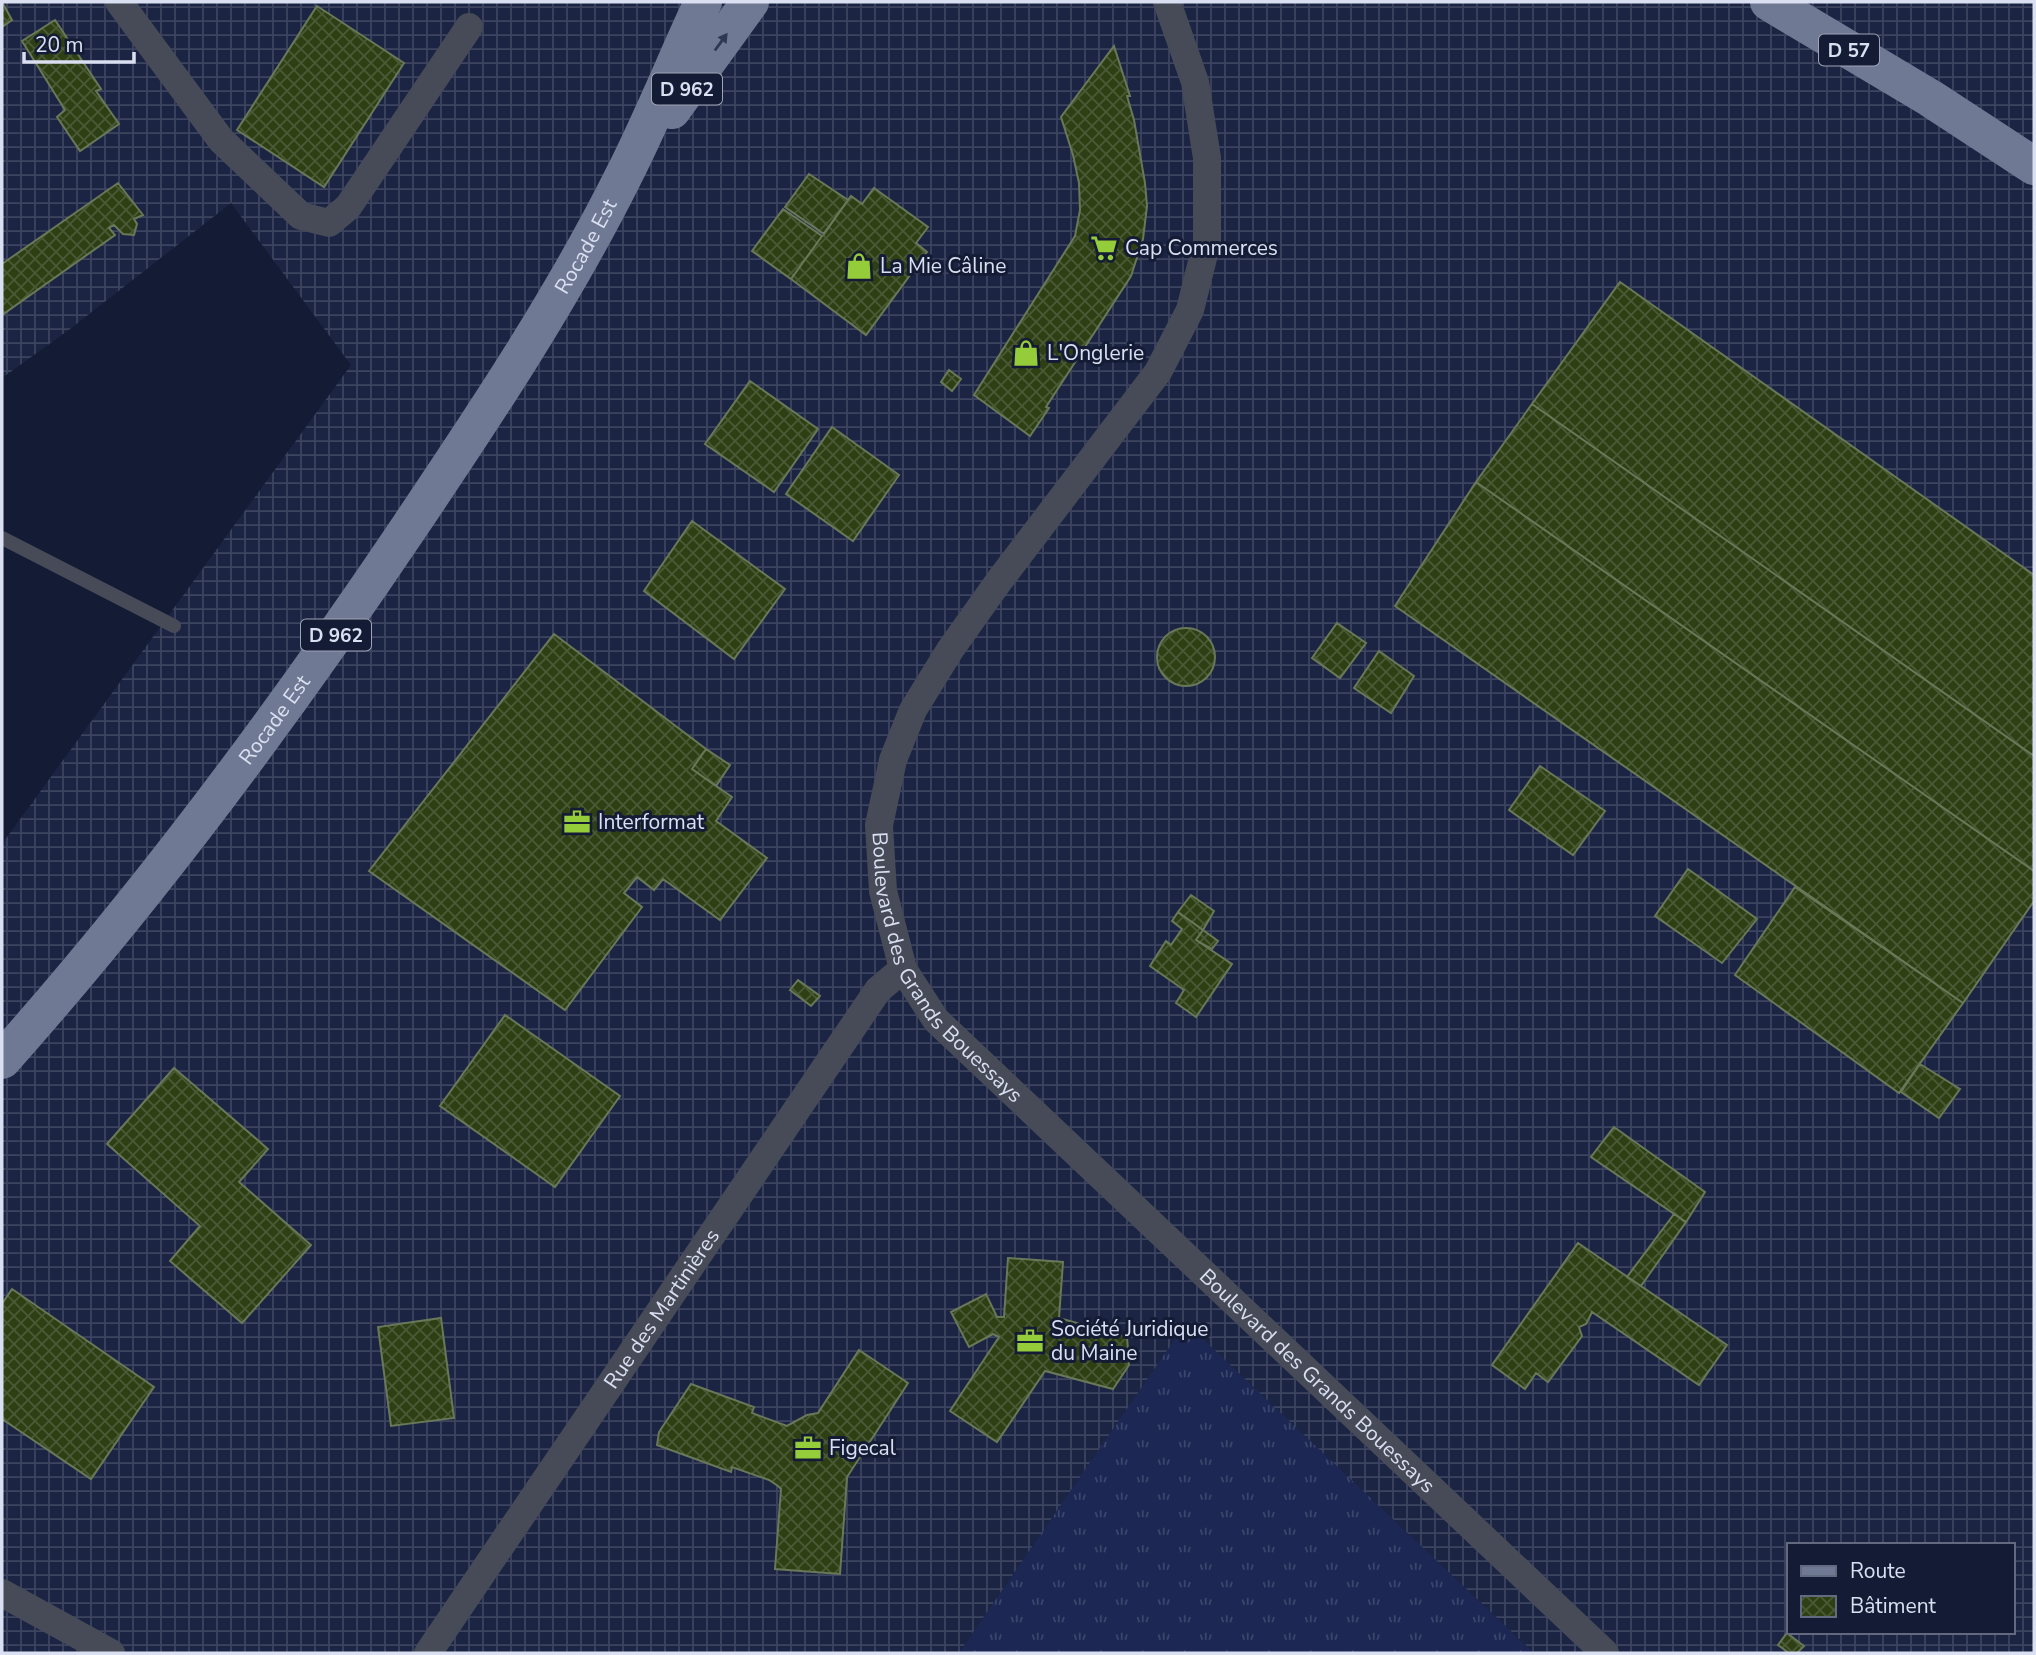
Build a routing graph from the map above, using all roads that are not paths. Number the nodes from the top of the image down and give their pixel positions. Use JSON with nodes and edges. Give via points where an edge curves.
{"nodes":[{"id":1,"x":119,"y":2,"type":"edge"},
{"id":2,"x":703,"y":2,"type":"edge"},
{"id":3,"x":750,"y":2,"type":"edge"},
{"id":4,"x":1167,"y":2,"type":"edge"},
{"id":5,"x":1769,"y":2,"type":"edge"},
{"id":6,"x":469,"y":27,"type":"dead end"},
{"id":7,"x":1930,"y":98,"type":"junction"},
{"id":8,"x":2034,"y":166,"type":"edge"},
{"id":9,"x":623,"y":177,"type":"junction"},
{"id":10,"x":2034,"y":182,"type":"edge"},
{"id":11,"x":2,"y":538,"type":"edge"},
{"id":12,"x":174,"y":626,"type":"dead end"},
{"id":13,"x":903,"y":968,"type":"junction"},
{"id":14,"x":2,"y":1060,"type":"edge"},
{"id":15,"x":2,"y":1594,"type":"edge"},
{"id":16,"x":111,"y":1653,"type":"edge"},
{"id":17,"x":428,"y":1653,"type":"edge"},
{"id":18,"x":1605,"y":1653,"type":"edge"}],
"edges":[{"from":1,"to":6,"type":"street","via":[[222,140],[301,216],[329,223],[348,207]]},
{"from":2,"to":9,"type":"main road","number":"D 962"},
{"from":9,"to":3,"type":"main road","number":"D 962","one_way":true},
{"from":4,"to":13,"type":"street","name":"Boulevard des Grands Bouessays","via":[[1195,82],[1207,158],[1207,242],[1190,310],[1158,372],[999,581],[913,710],[893,760],[879,825],[883,891]]},
{"from":5,"to":7,"type":"main road","number":"D 57"},
{"from":7,"to":8,"type":"main road","number":"D 57"},
{"from":7,"to":10,"type":"street"},
{"from":9,"to":14,"type":"main road","name":"Rocade Est","number":"D 962","via":[[490,407],[340,630],[74,979]]},
{"from":11,"to":12,"type":"lane"},
{"from":13,"to":17,"type":"street","name":"Rue des Martinières","via":[[878,990]]},
{"from":13,"to":18,"type":"street","name":"Boulevard des Grands Bouessays","via":[[936,1020]]},
{"from":15,"to":16,"type":"street"}]}
